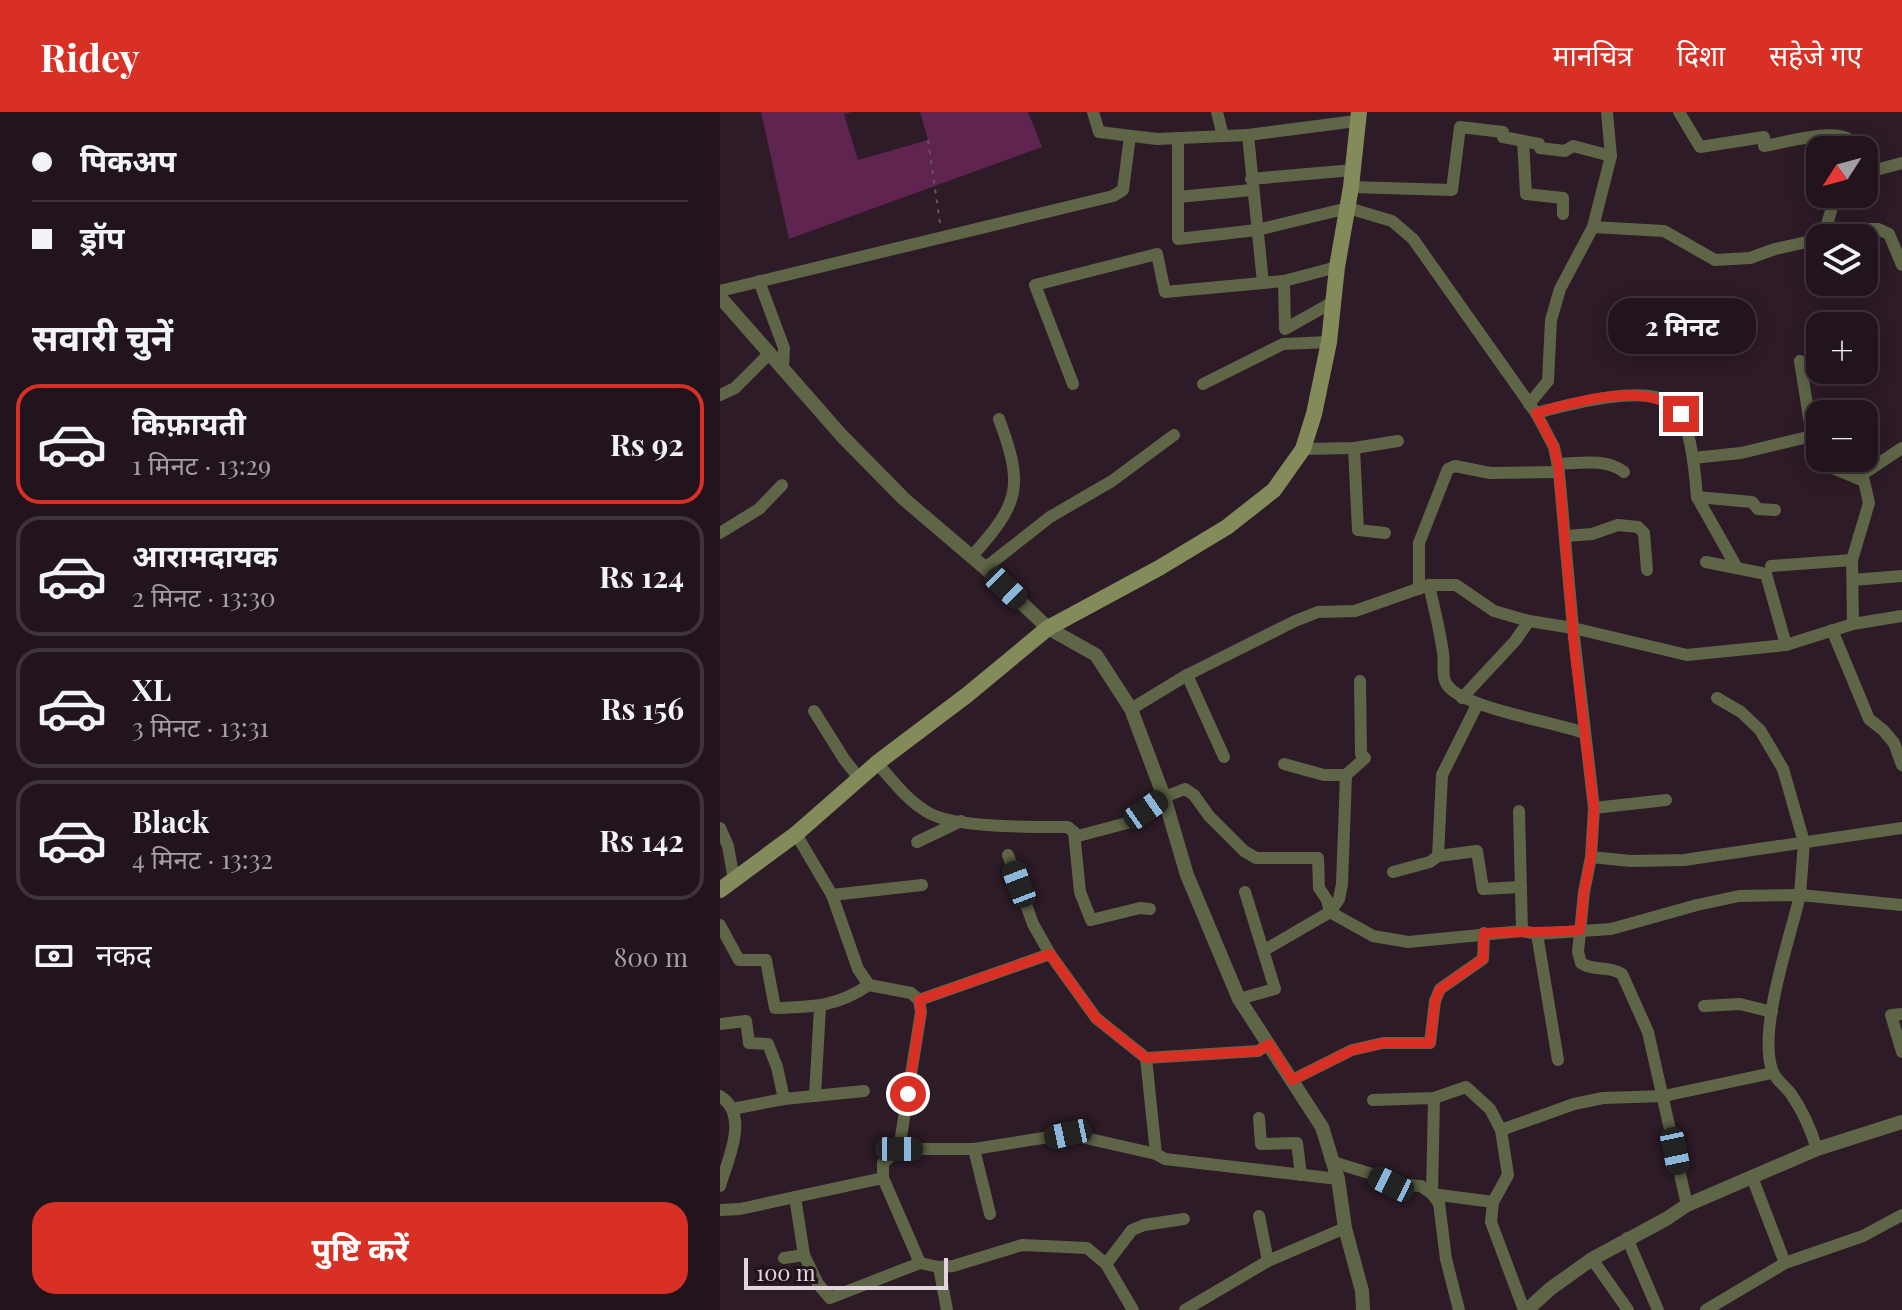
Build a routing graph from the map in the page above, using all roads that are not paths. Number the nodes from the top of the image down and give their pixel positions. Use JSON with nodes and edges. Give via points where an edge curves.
{"nodes":[{"id":1,"x":1093,"y":112,"type":"edge"},
{"id":2,"x":1217,"y":112,"type":"edge"},
{"id":3,"x":1607,"y":112,"type":"edge"},
{"id":4,"x":1679,"y":112,"type":"edge"},
{"id":5,"x":1357,"y":117,"type":"edge"},
{"id":6,"x":1248,"y":135,"type":"junction"},
{"id":7,"x":1130,"y":136,"type":"junction"},
{"id":8,"x":1223,"y":136,"type":"junction"},
{"id":9,"x":1819,"y":136,"type":"edge"},
{"id":10,"x":1848,"y":136,"type":"edge"},
{"id":11,"x":1178,"y":138,"type":"junction"},
{"id":12,"x":1806,"y":138,"type":"edge"},
{"id":13,"x":1523,"y":141,"type":"junction"},
{"id":14,"x":1611,"y":156,"type":"junction"},
{"id":15,"x":1902,"y":163,"type":"edge"},
{"id":16,"x":1878,"y":169,"type":"edge"},
{"id":17,"x":1353,"y":170,"type":"junction"},
{"id":18,"x":1252,"y":185,"type":"junction"},
{"id":19,"x":1351,"y":187,"type":"junction"},
{"id":20,"x":1178,"y":197,"type":"junction"},
{"id":21,"x":1348,"y":208,"type":"junction"},
{"id":22,"x":1563,"y":214,"type":"dead end"},
{"id":23,"x":1593,"y":227,"type":"junction"},
{"id":24,"x":1878,"y":229,"type":"edge"},
{"id":25,"x":1257,"y":230,"type":"junction"},
{"id":26,"x":1806,"y":242,"type":"edge"},
{"id":27,"x":1902,"y":265,"type":"edge"},
{"id":28,"x":1337,"y":267,"type":"junction"},
{"id":29,"x":759,"y":281,"type":"junction"},
{"id":30,"x":1284,"y":281,"type":"junction"},
{"id":31,"x":1263,"y":283,"type":"junction"},
{"id":32,"x":720,"y":294,"type":"edge"},
{"id":33,"x":1333,"y":302,"type":"junction"},
{"id":34,"x":1329,"y":342,"type":"junction"},
{"id":35,"x":770,"y":353,"type":"junction"},
{"id":36,"x":1800,"y":361,"type":"dead end"},
{"id":37,"x":783,"y":368,"type":"junction"},
{"id":38,"x":1073,"y":384,"type":"dead end"},
{"id":39,"x":1203,"y":384,"type":"dead end"},
{"id":40,"x":720,"y":395,"type":"edge"},
{"id":41,"x":1806,"y":400,"type":"edge"},
{"id":42,"x":1532,"y":409,"type":"junction"},
{"id":43,"x":999,"y":419,"type":"dead end"},
{"id":44,"x":1174,"y":435,"type":"dead end"},
{"id":45,"x":1806,"y":437,"type":"edge"},
{"id":46,"x":1398,"y":441,"type":"dead end"},
{"id":47,"x":1354,"y":448,"type":"junction"},
{"id":48,"x":1902,"y":448,"type":"edge"},
{"id":49,"x":1303,"y":449,"type":"junction"},
{"id":50,"x":1693,"y":458,"type":"junction"},
{"id":51,"x":1558,"y":468,"type":"junction"},
{"id":52,"x":1624,"y":472,"type":"dead end"},
{"id":53,"x":1842,"y":472,"type":"edge"},
{"id":54,"x":1857,"y":478,"type":"junction"},
{"id":55,"x":782,"y":485,"type":"dead end"},
{"id":56,"x":1697,"y":497,"type":"junction"},
{"id":57,"x":1775,"y":510,"type":"dead end"},
{"id":58,"x":720,"y":533,"type":"edge"},
{"id":59,"x":1385,"y":533,"type":"dead end"},
{"id":60,"x":1566,"y":536,"type":"junction"},
{"id":61,"x":972,"y":556,"type":"junction"},
{"id":62,"x":1852,"y":560,"type":"junction"},
{"id":63,"x":1706,"y":562,"type":"dead end"},
{"id":64,"x":1771,"y":566,"type":"dead end"},
{"id":65,"x":985,"y":568,"type":"junction"},
{"id":66,"x":1737,"y":568,"type":"junction"},
{"id":67,"x":1647,"y":570,"type":"dead end"},
{"id":68,"x":1902,"y":576,"type":"edge"},
{"id":69,"x":1853,"y":580,"type":"junction"},
{"id":70,"x":1424,"y":587,"type":"junction"},
{"id":71,"x":1902,"y":616,"type":"edge"},
{"id":72,"x":1529,"y":621,"type":"junction"},
{"id":73,"x":1853,"y":624,"type":"junction"},
{"id":74,"x":1048,"y":628,"type":"junction"},
{"id":75,"x":1573,"y":628,"type":"junction"},
{"id":76,"x":1832,"y":630,"type":"junction"},
{"id":77,"x":1786,"y":645,"type":"junction"},
{"id":78,"x":1187,"y":675,"type":"junction"},
{"id":79,"x":1360,"y":681,"type":"dead end"},
{"id":80,"x":1462,"y":698,"type":"junction"},
{"id":81,"x":1717,"y":698,"type":"dead end"},
{"id":82,"x":1477,"y":705,"type":"junction"},
{"id":83,"x":1131,"y":709,"type":"junction"},
{"id":84,"x":814,"y":711,"type":"dead end"},
{"id":85,"x":1584,"y":733,"type":"junction"},
{"id":86,"x":1224,"y":757,"type":"dead end"},
{"id":87,"x":877,"y":763,"type":"junction"},
{"id":88,"x":1284,"y":764,"type":"dead end"},
{"id":89,"x":1902,"y":765,"type":"edge"},
{"id":90,"x":1346,"y":775,"type":"junction"},
{"id":91,"x":859,"y":778,"type":"junction"},
{"id":92,"x":1164,"y":797,"type":"junction"},
{"id":93,"x":1666,"y":800,"type":"dead end"},
{"id":94,"x":1594,"y":808,"type":"junction"},
{"id":95,"x":1519,"y":811,"type":"dead end"},
{"id":96,"x":961,"y":821,"type":"junction"},
{"id":97,"x":720,"y":828,"type":"edge"},
{"id":98,"x":1902,"y":828,"type":"edge"},
{"id":99,"x":1074,"y":832,"type":"junction"},
{"id":100,"x":796,"y":834,"type":"junction"},
{"id":101,"x":917,"y":842,"type":"dead end"},
{"id":102,"x":1804,"y":842,"type":"junction"},
{"id":103,"x":1008,"y":855,"type":"dead end"},
{"id":104,"x":1438,"y":856,"type":"junction"},
{"id":105,"x":1591,"y":857,"type":"junction"},
{"id":106,"x":1393,"y":872,"type":"dead end"},
{"id":107,"x":727,"y":885,"type":"edge"},
{"id":108,"x":922,"y":885,"type":"dead end"},
{"id":109,"x":1521,"y":887,"type":"junction"},
{"id":110,"x":1245,"y":892,"type":"dead end"},
{"id":111,"x":832,"y":895,"type":"junction"},
{"id":112,"x":1800,"y":895,"type":"junction"},
{"id":113,"x":1902,"y":905,"type":"edge"},
{"id":114,"x":1150,"y":909,"type":"dead end"},
{"id":115,"x":1330,"y":912,"type":"junction"},
{"id":116,"x":720,"y":925,"type":"edge"},
{"id":117,"x":1580,"y":930,"type":"junction"},
{"id":118,"x":1522,"y":931,"type":"junction"},
{"id":119,"x":1484,"y":933,"type":"junction"},
{"id":120,"x":1537,"y":934,"type":"junction"},
{"id":121,"x":1263,"y":951,"type":"junction"},
{"id":122,"x":1050,"y":954,"type":"junction"},
{"id":123,"x":869,"y":985,"type":"junction"},
{"id":124,"x":1239,"y":999,"type":"junction"},
{"id":125,"x":919,"y":1000,"type":"junction"},
{"id":126,"x":1704,"y":1006,"type":"dead end"},
{"id":127,"x":820,"y":1007,"type":"junction"},
{"id":128,"x":1772,"y":1012,"type":"junction"},
{"id":129,"x":1902,"y":1014,"type":"edge"},
{"id":130,"x":720,"y":1024,"type":"edge"},
{"id":131,"x":1269,"y":1044,"type":"junction"},
{"id":132,"x":1902,"y":1052,"type":"edge"},
{"id":133,"x":1146,"y":1058,"type":"junction"},
{"id":134,"x":1558,"y":1060,"type":"dead end"},
{"id":135,"x":1772,"y":1073,"type":"junction"},
{"id":136,"x":1292,"y":1080,"type":"junction"},
{"id":137,"x":864,"y":1091,"type":"dead end"},
{"id":138,"x":720,"y":1096,"type":"edge"},
{"id":139,"x":815,"y":1096,"type":"junction"},
{"id":140,"x":1664,"y":1096,"type":"junction"},
{"id":141,"x":1434,"y":1098,"type":"junction"},
{"id":142,"x":784,"y":1099,"type":"junction"},
{"id":143,"x":1373,"y":1100,"type":"dead end"},
{"id":144,"x":732,"y":1109,"type":"junction"},
{"id":145,"x":1259,"y":1118,"type":"dead end"},
{"id":146,"x":1902,"y":1122,"type":"edge"},
{"id":147,"x":1501,"y":1130,"type":"junction"},
{"id":148,"x":899,"y":1149,"type":"junction"},
{"id":149,"x":974,"y":1149,"type":"junction"},
{"id":150,"x":1817,"y":1149,"type":"junction"},
{"id":151,"x":1156,"y":1154,"type":"junction"},
{"id":152,"x":1333,"y":1162,"type":"junction"},
{"id":153,"x":1301,"y":1175,"type":"junction"},
{"id":154,"x":1752,"y":1177,"type":"junction"},
{"id":155,"x":883,"y":1178,"type":"junction"},
{"id":156,"x":1338,"y":1179,"type":"junction"},
{"id":157,"x":720,"y":1186,"type":"edge"},
{"id":158,"x":1432,"y":1194,"type":"junction"},
{"id":159,"x":795,"y":1197,"type":"junction"},
{"id":160,"x":1493,"y":1202,"type":"junction"},
{"id":161,"x":1687,"y":1205,"type":"junction"},
{"id":162,"x":720,"y":1210,"type":"edge"},
{"id":163,"x":990,"y":1214,"type":"dead end"},
{"id":164,"x":1902,"y":1215,"type":"edge"},
{"id":165,"x":1259,"y":1216,"type":"dead end"},
{"id":166,"x":1184,"y":1219,"type":"dead end"},
{"id":167,"x":1345,"y":1228,"type":"junction"},
{"id":168,"x":1627,"y":1238,"type":"junction"},
{"id":169,"x":804,"y":1255,"type":"junction"},
{"id":170,"x":784,"y":1258,"type":"dead end"},
{"id":171,"x":1592,"y":1259,"type":"junction"},
{"id":172,"x":1268,"y":1261,"type":"junction"},
{"id":173,"x":920,"y":1263,"type":"junction"},
{"id":174,"x":1785,"y":1263,"type":"junction"},
{"id":175,"x":1106,"y":1264,"type":"junction"},
{"id":176,"x":939,"y":1267,"type":"junction"},
{"id":177,"x":832,"y":1304,"type":"edge"},
{"id":178,"x":947,"y":1310,"type":"edge"},
{"id":179,"x":1133,"y":1310,"type":"edge"},
{"id":180,"x":1185,"y":1310,"type":"edge"},
{"id":181,"x":1363,"y":1310,"type":"edge"},
{"id":182,"x":1459,"y":1310,"type":"edge"},
{"id":183,"x":1526,"y":1310,"type":"edge"},
{"id":184,"x":1628,"y":1310,"type":"edge"},
{"id":185,"x":1658,"y":1310,"type":"edge"},
{"id":186,"x":1706,"y":1310,"type":"edge"}],
"edges":[{"from":1,"to":7,"type":"street","via":[[1099,132]]},
{"from":2,"to":8,"type":"street"},
{"from":3,"to":14,"type":"street"},
{"from":4,"to":12,"type":"street","via":[[1700,147],[1764,137],[1764,146]]},
{"from":5,"to":6,"type":"street"},
{"from":5,"to":17,"type":"main road"},
{"from":6,"to":8,"type":"street"},
{"from":6,"to":18,"type":"street"},
{"from":7,"to":11,"type":"street"},
{"from":7,"to":29,"type":"street","via":[[1123,190],[1113,196]]},
{"from":8,"to":11,"type":"street"},
{"from":9,"to":10,"type":"street"},
{"from":11,"to":20,"type":"street"},
{"from":13,"to":14,"type":"street","via":[[1540,148],[1565,151],[1573,146]]},
{"from":13,"to":19,"type":"street","via":[[1503,137],[1503,132],[1460,127],[1452,190]]},
{"from":13,"to":22,"type":"street","via":[[1526,194],[1563,198]]},
{"from":14,"to":23,"type":"street"},
{"from":15,"to":16,"type":"street"},
{"from":17,"to":18,"type":"street"},
{"from":17,"to":19,"type":"main road"},
{"from":18,"to":20,"type":"street"},
{"from":18,"to":25,"type":"street"},
{"from":19,"to":21,"type":"main road"},
{"from":20,"to":25,"type":"street","via":[[1178,239]]},
{"from":21,"to":25,"type":"street"},
{"from":21,"to":28,"type":"main road"},
{"from":21,"to":42,"type":"street","via":[[1392,221],[1413,239]]},
{"from":23,"to":26,"type":"street","via":[[1664,231],[1715,260],[1750,258]]},
{"from":23,"to":42,"type":"street","via":[[1560,289],[1551,320],[1548,381]]},
{"from":24,"to":27,"type":"street","via":[[1889,234]]},
{"from":25,"to":31,"type":"street"},
{"from":28,"to":30,"type":"street"},
{"from":28,"to":33,"type":"main road"},
{"from":29,"to":32,"type":"street"},
{"from":29,"to":37,"type":"street","via":[[784,348]]},
{"from":30,"to":31,"type":"street"},
{"from":30,"to":33,"type":"street","via":[[1285,329]]},
{"from":31,"to":38,"type":"street","via":[[1165,292],[1157,254],[1035,285]]},
{"from":32,"to":35,"type":"street"},
{"from":33,"to":34,"type":"main road"},
{"from":34,"to":39,"type":"street","via":[[1283,344]]},
{"from":34,"to":49,"type":"main road"},
{"from":35,"to":37,"type":"street"},
{"from":35,"to":40,"type":"street","via":[[735,388]]},
{"from":36,"to":41,"type":"street"},
{"from":37,"to":61,"type":"street","via":[[904,499]]},
{"from":42,"to":50,"type":"street","via":[[1610,396],[1670,402],[1681,414]]},
{"from":42,"to":51,"type":"street","via":[[1554,447]]},
{"from":43,"to":61,"type":"street","via":[[1013,455],[1014,491],[1000,525]]},
{"from":44,"to":65,"type":"street","via":[[1112,481],[1050,517]]},
{"from":45,"to":50,"type":"street"},
{"from":46,"to":47,"type":"street"},
{"from":47,"to":49,"type":"street"},
{"from":47,"to":59,"type":"street","via":[[1358,530]]},
{"from":48,"to":54,"type":"street"},
{"from":49,"to":74,"type":"main road","via":[[1274,490],[1227,527]]},
{"from":50,"to":56,"type":"street"},
{"from":51,"to":52,"type":"street","via":[[1597,463]]},
{"from":51,"to":60,"type":"street"},
{"from":51,"to":70,"type":"street","via":[[1490,473],[1448,469],[1419,543]]},
{"from":53,"to":54,"type":"street"},
{"from":54,"to":62,"type":"street","via":[[1864,481],[1869,503]]},
{"from":55,"to":58,"type":"street","via":[[759,509]]},
{"from":56,"to":57,"type":"street","via":[[1752,502],[1758,509]]},
{"from":56,"to":66,"type":"street"},
{"from":60,"to":67,"type":"street","via":[[1618,525],[1638,527],[1644,533]]},
{"from":60,"to":75,"type":"street"},
{"from":61,"to":65,"type":"street"},
{"from":62,"to":64,"type":"street"},
{"from":62,"to":69,"type":"street"},
{"from":63,"to":66,"type":"street"},
{"from":65,"to":74,"type":"street"},
{"from":66,"to":77,"type":"street","via":[[1766,574]]},
{"from":68,"to":69,"type":"street"},
{"from":69,"to":73,"type":"street"},
{"from":70,"to":72,"type":"street","via":[[1456,585],[1494,611]]},
{"from":70,"to":78,"type":"street","via":[[1355,611],[1318,612]]},
{"from":70,"to":80,"type":"street","via":[[1444,656],[1443,675]]},
{"from":71,"to":73,"type":"street"},
{"from":72,"to":75,"type":"street"},
{"from":72,"to":80,"type":"street"},
{"from":73,"to":76,"type":"street"},
{"from":74,"to":83,"type":"street","via":[[1096,655]]},
{"from":74,"to":87,"type":"main road"},
{"from":75,"to":77,"type":"street","via":[[1687,655]]},
{"from":75,"to":85,"type":"street"},
{"from":76,"to":77,"type":"street"},
{"from":76,"to":89,"type":"street","via":[[1869,719],[1894,743]]},
{"from":78,"to":83,"type":"street"},
{"from":78,"to":86,"type":"street"},
{"from":79,"to":90,"type":"street","via":[[1365,758]]},
{"from":80,"to":82,"type":"street"},
{"from":81,"to":102,"type":"street","via":[[1760,730],[1783,769]]},
{"from":82,"to":85,"type":"street"},
{"from":82,"to":104,"type":"street","via":[[1442,775]]},
{"from":83,"to":92,"type":"street"},
{"from":84,"to":91,"type":"street"},
{"from":85,"to":94,"type":"street"},
{"from":87,"to":91,"type":"main road"},
{"from":87,"to":96,"type":"street","via":[[911,801],[933,816]]},
{"from":88,"to":90,"type":"street"},
{"from":90,"to":115,"type":"street","via":[[1342,884]]},
{"from":91,"to":100,"type":"main road"},
{"from":92,"to":99,"type":"street","via":[[1127,823],[1078,836]]},
{"from":92,"to":115,"type":"street","via":[[1185,789],[1256,858],[1318,858],[1319,888]]},
{"from":92,"to":124,"type":"street","via":[[1187,875]]},
{"from":93,"to":94,"type":"street"},
{"from":94,"to":105,"type":"street"},
{"from":95,"to":109,"type":"street"},
{"from":96,"to":99,"type":"street","via":[[1068,827]]},
{"from":96,"to":101,"type":"street"},
{"from":97,"to":107,"type":"street","via":[[728,846]]},
{"from":98,"to":102,"type":"street"},
{"from":99,"to":114,"type":"street","via":[[1080,892],[1091,920]]},
{"from":100,"to":107,"type":"main road"},
{"from":100,"to":111,"type":"street"},
{"from":102,"to":105,"type":"street","via":[[1684,860]]},
{"from":102,"to":112,"type":"street"},
{"from":103,"to":122,"type":"street"},
{"from":104,"to":106,"type":"street"},
{"from":104,"to":109,"type":"street","via":[[1477,851],[1483,889]]},
{"from":105,"to":117,"type":"street"},
{"from":108,"to":111,"type":"street"},
{"from":109,"to":118,"type":"street"},
{"from":110,"to":121,"type":"street"},
{"from":111,"to":123,"type":"street","via":[[858,969]]},
{"from":112,"to":113,"type":"street"},
{"from":112,"to":117,"type":"street","via":[[1739,896],[1611,929]]},
{"from":112,"to":128,"type":"street"},
{"from":115,"to":119,"type":"street","via":[[1373,936],[1408,942]]},
{"from":115,"to":121,"type":"street"},
{"from":116,"to":127,"type":"street","via":[[739,960],[766,960],[775,1008]]},
{"from":117,"to":120,"type":"street"},
{"from":117,"to":140,"type":"street","via":[[1581,963],[1613,968],[1629,986],[1648,1032]]},
{"from":118,"to":119,"type":"street"},
{"from":118,"to":120,"type":"street"},
{"from":119,"to":136,"type":"street","via":[[1483,959],[1440,989],[1430,1043],[1383,1043],[1352,1050]]},
{"from":120,"to":134,"type":"street"},
{"from":121,"to":124,"type":"street","via":[[1275,989]]},
{"from":122,"to":125,"type":"street"},
{"from":122,"to":133,"type":"street","via":[[1096,1018]]},
{"from":123,"to":125,"type":"street","via":[[911,993]]},
{"from":123,"to":127,"type":"street"},
{"from":124,"to":131,"type":"street"},
{"from":125,"to":148,"type":"street"},
{"from":126,"to":128,"type":"street","via":[[1740,1004]]},
{"from":127,"to":139,"type":"street"},
{"from":128,"to":135,"type":"street"},
{"from":129,"to":132,"type":"street","via":[[1891,1015]]},
{"from":130,"to":142,"type":"street","via":[[746,1021],[749,1043],[768,1044]]},
{"from":131,"to":133,"type":"street","via":[[1258,1051]]},
{"from":131,"to":136,"type":"street"},
{"from":133,"to":151,"type":"street"},
{"from":135,"to":140,"type":"street"},
{"from":135,"to":150,"type":"street","via":[[1790,1092]]},
{"from":136,"to":152,"type":"street","via":[[1322,1127]]},
{"from":137,"to":139,"type":"street"},
{"from":138,"to":144,"type":"street"},
{"from":139,"to":142,"type":"street"},
{"from":140,"to":147,"type":"street","via":[[1574,1104]]},
{"from":140,"to":161,"type":"street"},
{"from":141,"to":143,"type":"street"},
{"from":141,"to":147,"type":"street","via":[[1466,1087],[1490,1109]]},
{"from":141,"to":158,"type":"street"},
{"from":142,"to":144,"type":"street"},
{"from":144,"to":157,"type":"street","via":[[735,1136]]},
{"from":145,"to":153,"type":"street","via":[[1261,1144],[1297,1143]]},
{"from":146,"to":150,"type":"street"},
{"from":147,"to":160,"type":"street","via":[[1508,1175]]},
{"from":148,"to":149,"type":"street"},
{"from":148,"to":155,"type":"street","via":[[883,1163]]},
{"from":149,"to":151,"type":"street","via":[[1068,1134]]},
{"from":149,"to":163,"type":"street"},
{"from":150,"to":154,"type":"street"},
{"from":151,"to":153,"type":"street"},
{"from":152,"to":156,"type":"street"},
{"from":152,"to":158,"type":"street","via":[[1391,1184],[1421,1186]]},
{"from":153,"to":156,"type":"street"},
{"from":154,"to":161,"type":"street"},
{"from":154,"to":174,"type":"street"},
{"from":155,"to":159,"type":"street"},
{"from":155,"to":173,"type":"street"},
{"from":156,"to":167,"type":"street"},
{"from":158,"to":160,"type":"street"},
{"from":158,"to":182,"type":"street","via":[[1439,1203]]},
{"from":159,"to":162,"type":"street"},
{"from":159,"to":169,"type":"street"},
{"from":160,"to":183,"type":"street","via":[[1491,1222]]},
{"from":161,"to":168,"type":"street"},
{"from":164,"to":174,"type":"street","via":[[1863,1236]]},
{"from":165,"to":172,"type":"street"},
{"from":166,"to":175,"type":"street","via":[[1132,1230]]},
{"from":167,"to":172,"type":"street"},
{"from":167,"to":181,"type":"street"},
{"from":168,"to":171,"type":"street"},
{"from":168,"to":185,"type":"street"},
{"from":169,"to":170,"type":"street"},
{"from":169,"to":177,"type":"street"},
{"from":171,"to":183,"type":"street"},
{"from":171,"to":184,"type":"street"},
{"from":172,"to":180,"type":"street"},
{"from":173,"to":176,"type":"street"},
{"from":173,"to":177,"type":"street"},
{"from":174,"to":186,"type":"street"},
{"from":175,"to":176,"type":"street","via":[[1087,1248],[1022,1245]]},
{"from":175,"to":179,"type":"street"},
{"from":176,"to":178,"type":"street"}]}
